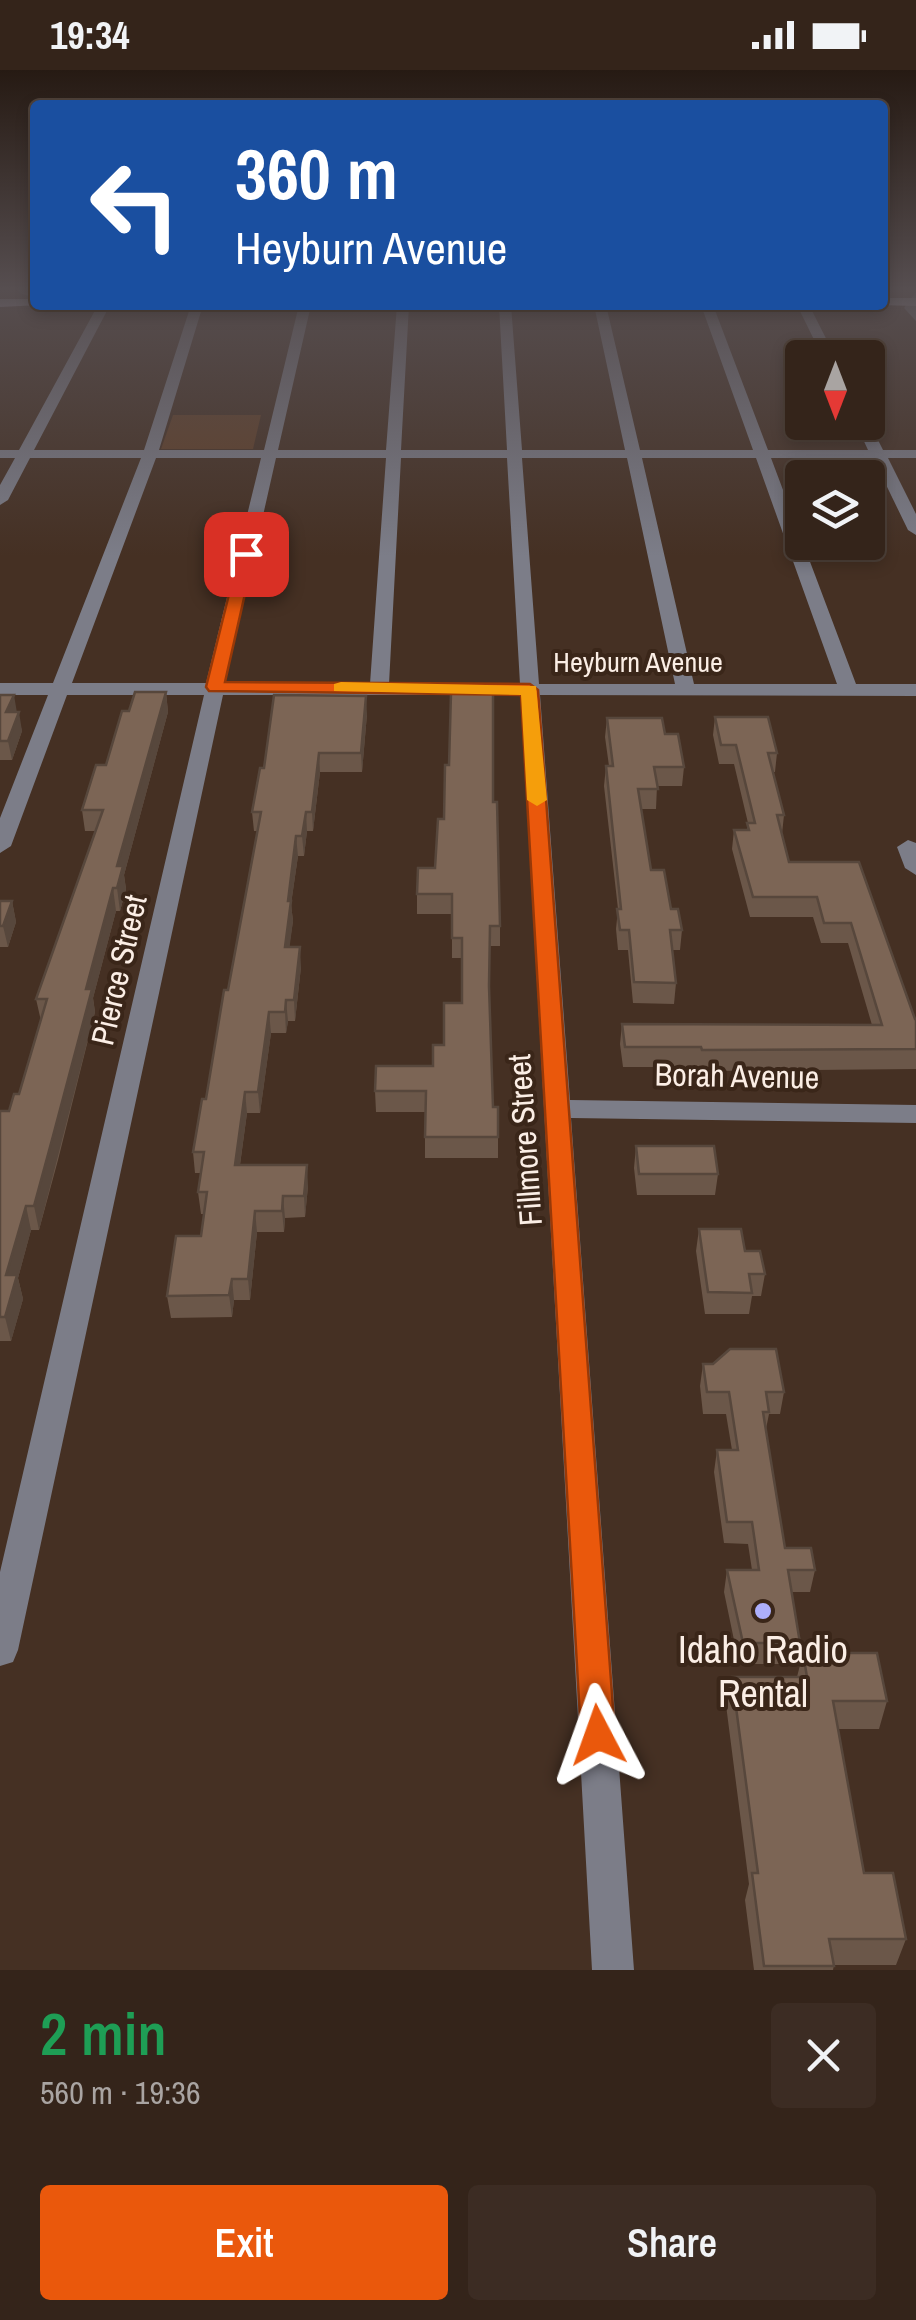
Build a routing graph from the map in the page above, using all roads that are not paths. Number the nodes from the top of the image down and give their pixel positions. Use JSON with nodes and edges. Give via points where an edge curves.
{"nodes":[{"id":1,"x":64,"y":379,"type":"edge"},
{"id":2,"x":174,"y":379,"type":"edge"},
{"id":3,"x":288,"y":379,"type":"edge"},
{"id":4,"x":397,"y":379,"type":"edge"},
{"id":5,"x":508,"y":379,"type":"edge"},
{"id":6,"x":616,"y":379,"type":"edge"},
{"id":7,"x":734,"y":379,"type":"edge"},
{"id":8,"x":870,"y":440,"type":"edge"},
{"id":9,"x":391,"y":452,"type":"junction"},
{"id":10,"x":270,"y":453,"type":"junction"},
{"id":11,"x":512,"y":453,"type":"junction"},
{"id":12,"x":633,"y":453,"type":"junction"},
{"id":13,"x":0,"y":454,"type":"edge"},
{"id":14,"x":23,"y":454,"type":"junction"},
{"id":15,"x":150,"y":454,"type":"junction"},
{"id":16,"x":762,"y":454,"type":"junction"},
{"id":17,"x":877,"y":454,"type":"junction"},
{"id":18,"x":916,"y":454,"type":"edge"},
{"id":19,"x":0,"y":500,"type":"edge"},
{"id":20,"x":916,"y":530,"type":"edge"},
{"id":21,"x":215,"y":687,"type":"junction"},
{"id":22,"x":378,"y":688,"type":"junction"},
{"id":23,"x":62,"y":689,"type":"junction"},
{"id":24,"x":0,"y":690,"type":"edge"},
{"id":25,"x":530,"y":690,"type":"junction"},
{"id":26,"x":686,"y":690,"type":"junction"},
{"id":27,"x":850,"y":690,"type":"junction"},
{"id":28,"x":916,"y":690,"type":"edge"},
{"id":29,"x":0,"y":846,"type":"edge"},
{"id":30,"x":558,"y":1109,"type":"junction"},
{"id":31,"x":916,"y":1114,"type":"edge"},
{"id":32,"x":0,"y":1650,"type":"edge"},
{"id":33,"x":613,"y":1970,"type":"edge"}],
"edges":[{"from":1,"to":14,"type":"street"},
{"from":2,"to":15,"type":"street"},
{"from":3,"to":10,"type":"street","name":"Pierce Street"},
{"from":4,"to":9,"type":"street"},
{"from":5,"to":11,"type":"street","name":"Fillmore Street"},
{"from":6,"to":12,"type":"street"},
{"from":7,"to":16,"type":"street"},
{"from":8,"to":17,"type":"street"},
{"from":9,"to":10,"type":"street"},
{"from":9,"to":11,"type":"street"},
{"from":9,"to":22,"type":"street"},
{"from":10,"to":15,"type":"street"},
{"from":10,"to":21,"type":"street","name":"Pierce Street"},
{"from":11,"to":12,"type":"street"},
{"from":11,"to":25,"type":"street","name":"Fillmore Street"},
{"from":12,"to":16,"type":"street"},
{"from":12,"to":26,"type":"street"},
{"from":13,"to":14,"type":"street"},
{"from":14,"to":15,"type":"street"},
{"from":14,"to":19,"type":"street"},
{"from":15,"to":23,"type":"street"},
{"from":16,"to":17,"type":"street"},
{"from":16,"to":27,"type":"street"},
{"from":17,"to":18,"type":"street"},
{"from":17,"to":20,"type":"street"},
{"from":21,"to":22,"type":"street","name":"Heyburn Avenue"},
{"from":21,"to":23,"type":"street","name":"Heyburn Avenue"},
{"from":21,"to":32,"type":"street","name":"Pierce Street"},
{"from":22,"to":25,"type":"street","name":"Heyburn Avenue"},
{"from":23,"to":24,"type":"street","name":"Heyburn Avenue"},
{"from":23,"to":29,"type":"street"},
{"from":25,"to":26,"type":"street","name":"Heyburn Avenue"},
{"from":25,"to":30,"type":"street","name":"Fillmore Street"},
{"from":26,"to":27,"type":"street","name":"Heyburn Avenue"},
{"from":27,"to":28,"type":"street","name":"Heyburn Avenue"},
{"from":30,"to":31,"type":"street","name":"Borah Avenue"},
{"from":30,"to":33,"type":"street","name":"Fillmore Street"}]}
